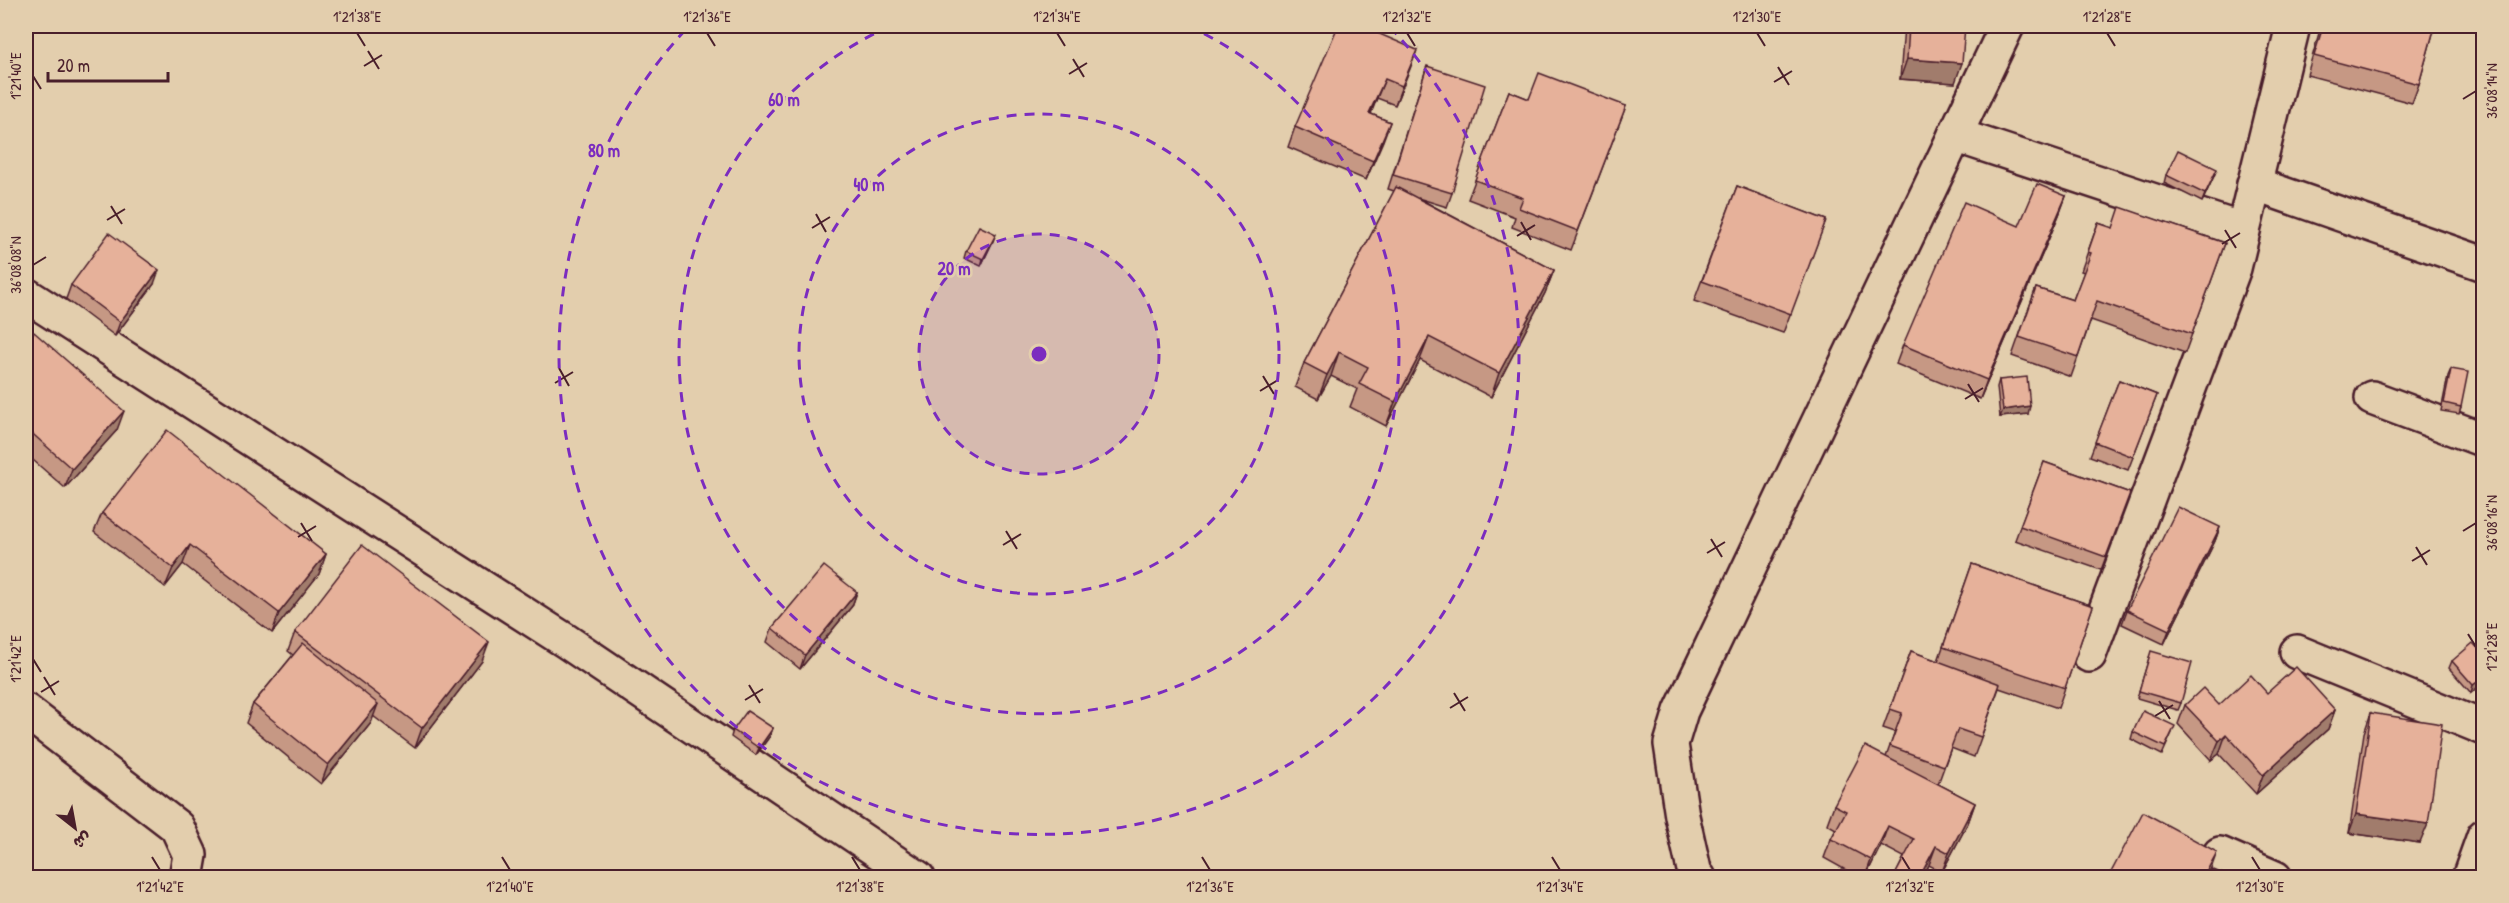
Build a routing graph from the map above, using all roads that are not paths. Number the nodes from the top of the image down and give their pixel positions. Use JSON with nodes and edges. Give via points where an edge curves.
{"nodes":[{"id":1,"x":2007,"y":26,"type":"edge"},
{"id":2,"x":2293,"y":26,"type":"edge"},
{"id":3,"x":1955,"y":135,"type":"junction"},
{"id":4,"x":2254,"y":184,"type":"junction"},
{"id":5,"x":2242,"y":230,"type":"junction"},
{"id":6,"x":2484,"y":264,"type":"edge"},
{"id":7,"x":26,"y":295,"type":"edge"},
{"id":8,"x":2372,"y":398,"type":"dead end"},
{"id":9,"x":2484,"y":440,"type":"edge"},
{"id":10,"x":2297,"y":652,"type":"dead end"},
{"id":11,"x":2089,"y":655,"type":"dead end"},
{"id":12,"x":26,"y":711,"type":"edge"},
{"id":13,"x":2484,"y":728,"type":"edge"},
{"id":14,"x":2220,"y":854,"type":"dead end"},
{"id":15,"x":186,"y":878,"type":"edge"},
{"id":16,"x":918,"y":878,"type":"edge"},
{"id":17,"x":1699,"y":878,"type":"edge"},
{"id":18,"x":2275,"y":878,"type":"edge"}],
"edges":[{"from":1,"to":3,"type":"street"},
{"from":2,"to":4,"type":"street"},
{"from":3,"to":5,"type":"street"},
{"from":3,"to":17,"type":"street","via":[[1681,711],[1671,744],[1682,816]]},
{"from":4,"to":5,"type":"street"},
{"from":4,"to":6,"type":"street"},
{"from":5,"to":11,"type":"street","via":[[2234,268]]},
{"from":7,"to":16,"type":"street","via":[[566,641]]},
{"from":8,"to":9,"type":"street"},
{"from":10,"to":13,"type":"street"},
{"from":12,"to":15,"type":"street","via":[[177,827],[189,855]]},
{"from":14,"to":18,"type":"street"}]}
